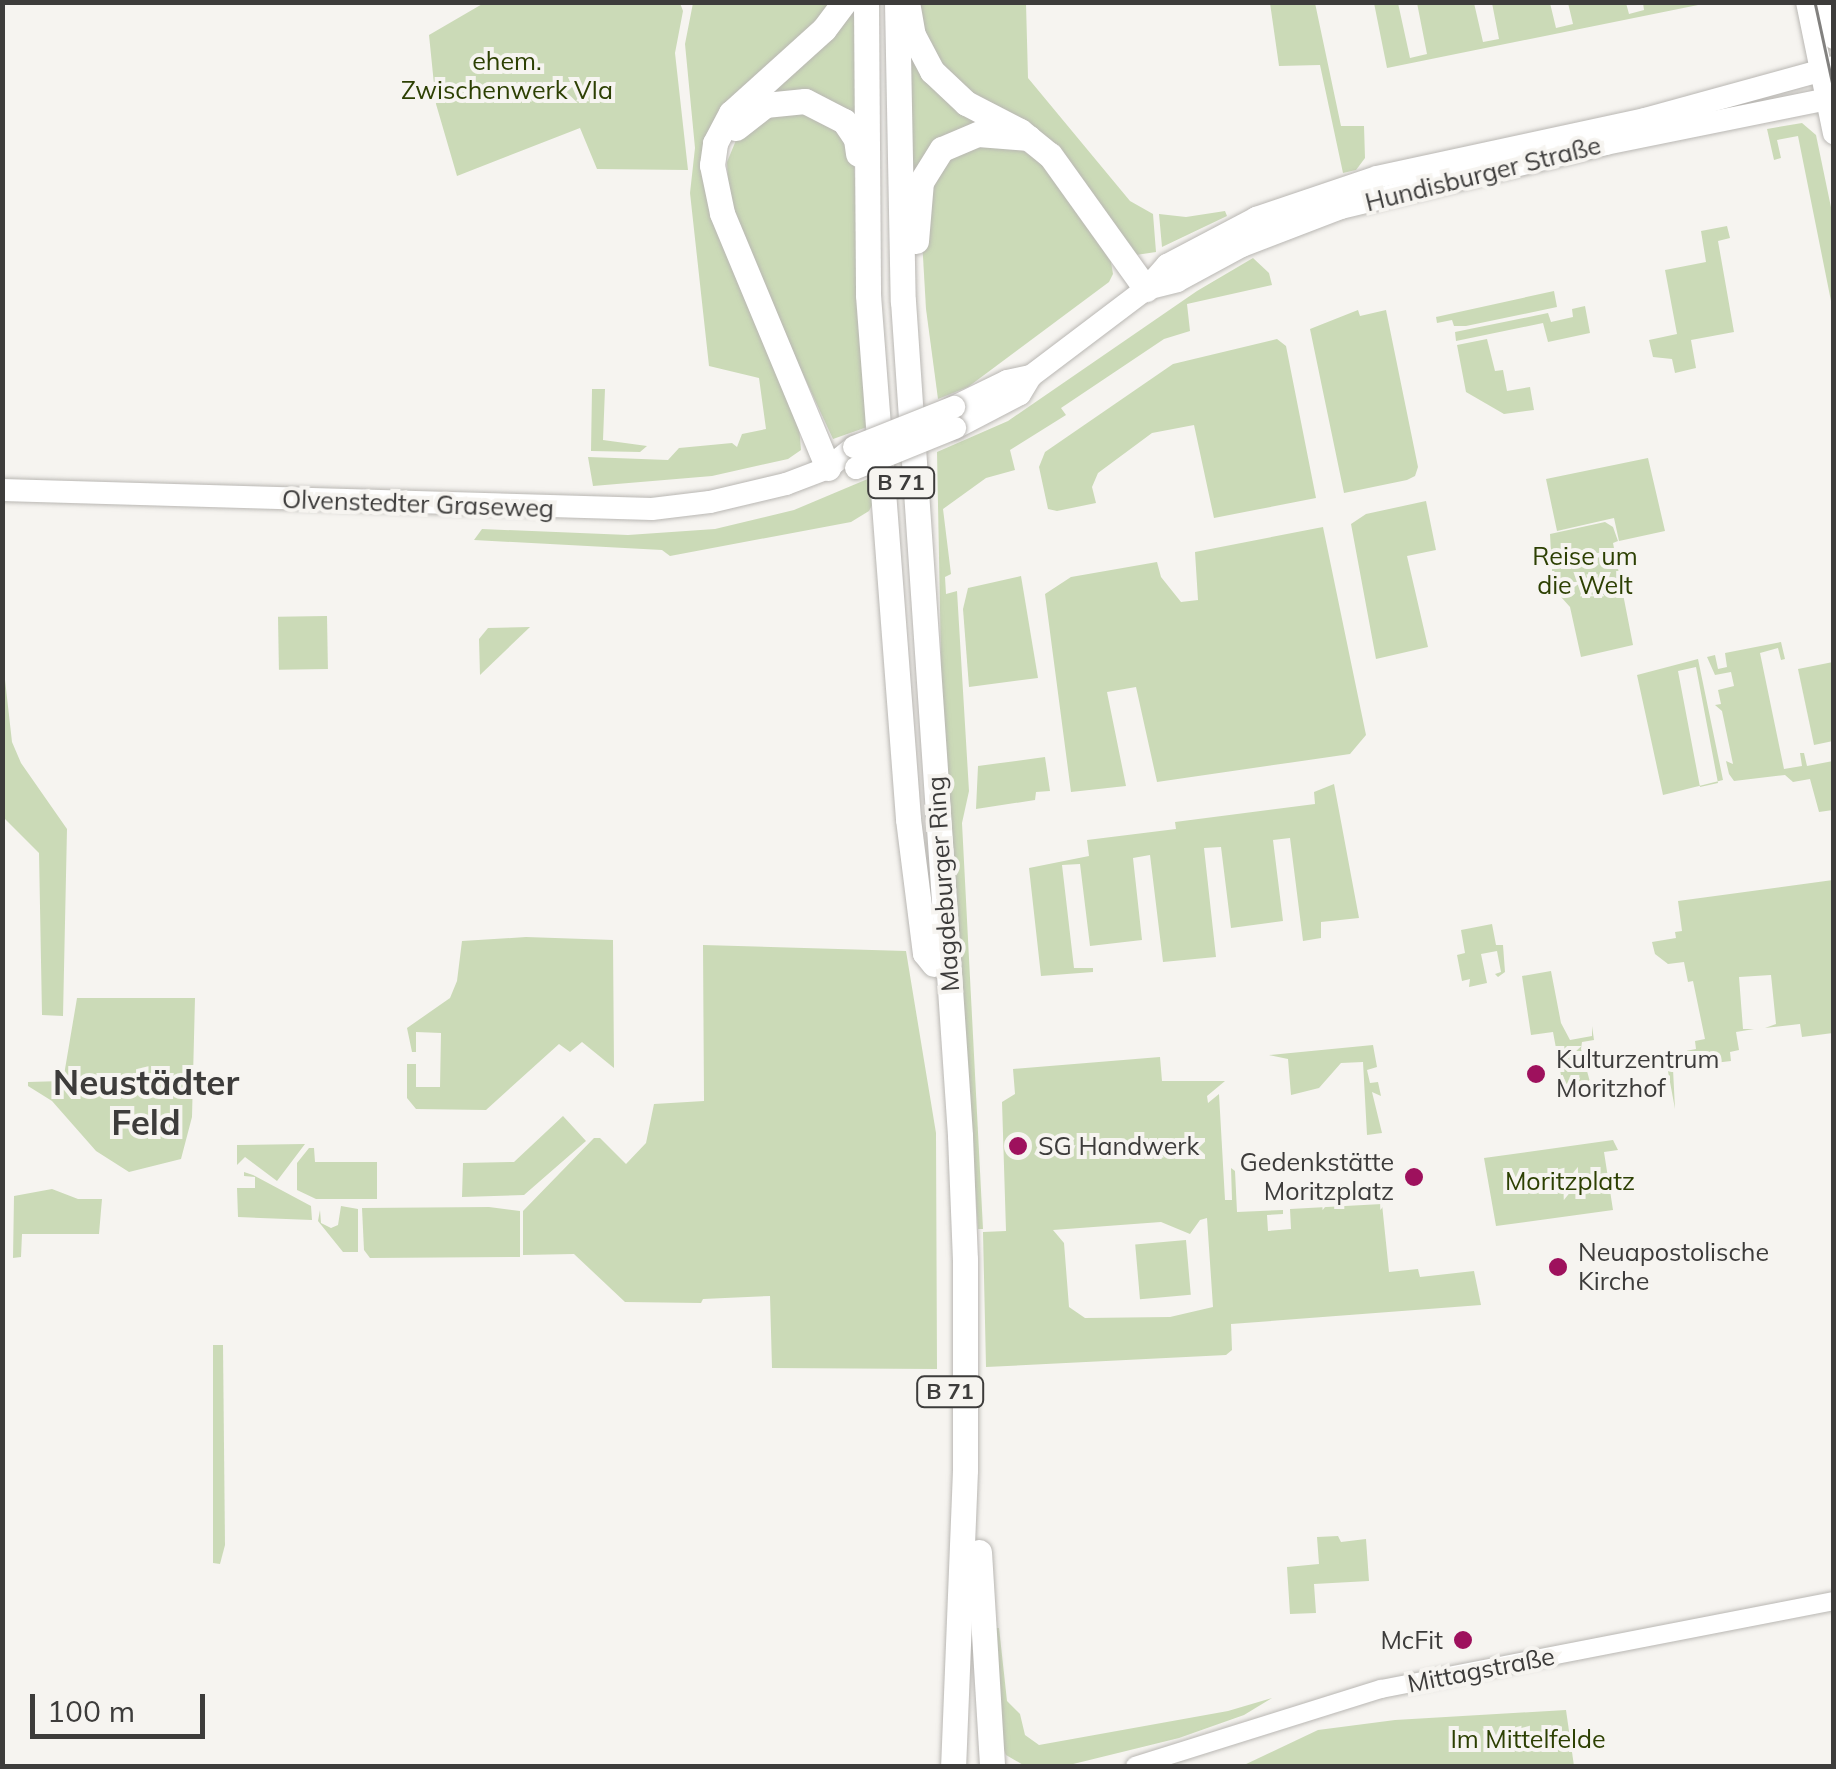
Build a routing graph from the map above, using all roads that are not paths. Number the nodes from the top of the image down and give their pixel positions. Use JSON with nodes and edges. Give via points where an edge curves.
{"nodes":[{"id":1,"x":844,"y":2,"type":"edge"},
{"id":2,"x":866,"y":2,"type":"edge"},
{"id":3,"x":882,"y":2,"type":"edge"},
{"id":4,"x":897,"y":2,"type":"edge"},
{"id":5,"x":907,"y":2,"type":"edge"},
{"id":6,"x":1807,"y":2,"type":"edge"},
{"id":7,"x":1826,"y":2,"type":"edge"},
{"id":8,"x":1834,"y":38,"type":"edge"},
{"id":9,"x":1827,"y":68,"type":"edge"},
{"id":10,"x":1830,"y":99,"type":"edge"},
{"id":11,"x":1834,"y":133,"type":"edge"},
{"id":12,"x":1029,"y":138,"type":"junction"},
{"id":13,"x":865,"y":188,"type":"junction"},
{"id":14,"x":727,"y":224,"type":"junction"},
{"id":15,"x":1146,"y":289,"type":"junction"},
{"id":16,"x":828,"y":468,"type":"junction"},
{"id":17,"x":2,"y":490,"type":"edge"},
{"id":18,"x":924,"y":597,"type":"junction"},
{"id":19,"x":934,"y":964,"type":"junction"},
{"id":20,"x":966,"y":1325,"type":"junction"},
{"id":21,"x":1834,"y":1601,"type":"edge"},
{"id":22,"x":994,"y":1763,"type":"edge"},
{"id":23,"x":937,"y":1766,"type":"edge"},
{"id":24,"x":953,"y":1766,"type":"edge"},
{"id":25,"x":1135,"y":1766,"type":"edge"}],
"edges":[{"from":1,"to":14,"type":"highway","via":[[724,123],[712,165]]},
{"from":2,"to":13,"type":"highway"},
{"from":3,"to":19,"type":"highway","name":"Magdeburger Ring","number":"B 71","via":[[888,294]]},
{"from":4,"to":18,"type":"highway","name":"Magdeburger Ring","number":"B 71","via":[[897,180]]},
{"from":5,"to":12,"type":"highway","via":[[932,71],[966,102]]},
{"from":6,"to":9,"type":"main road"},
{"from":7,"to":8,"type":"main road"},
{"from":9,"to":10,"type":"main road"},
{"from":9,"to":15,"type":"main road","name":"Hundisburger Straße","via":[[1644,119],[1341,187],[1222,236],[1167,265]]},
{"from":10,"to":11,"type":"main road"},
{"from":10,"to":15,"type":"main road","name":"Hundisburger Straße","via":[[1346,206]]},
{"from":12,"to":15,"type":"highway","via":[[1068,176]]},
{"from":12,"to":18,"type":"highway","via":[[960,138],[929,164],[918,191],[933,541],[932,586]]},
{"from":13,"to":14,"type":"highway","via":[[856,139],[844,121],[810,102],[775,102],[748,114],[724,146]]},
{"from":13,"to":19,"type":"highway","via":[[908,819],[924,953]]},
{"from":14,"to":16,"type":"highway"},
{"from":15,"to":16,"type":"main road","name":"Hundisburger Straße","bridge":true,"via":[[1031,376],[1007,381],[955,418]]},
{"from":16,"to":17,"type":"main road","name":"Olvenstedter Graseweg","via":[[726,500],[652,509]]},
{"from":18,"to":20,"type":"highway","name":"Magdeburger Ring","number":"B 71"},
{"from":19,"to":23,"type":"highway","name":"Magdeburger Ring","number":"B 71","via":[[950,1383]]},
{"from":20,"to":22,"type":"highway","via":[[974,1344],[979,1580]]},
{"from":20,"to":24,"type":"highway","name":"Magdeburger Ring","number":"B 71"},
{"from":21,"to":25,"type":"street","name":"Mittagstraße","via":[[1379,1690]]}]}
